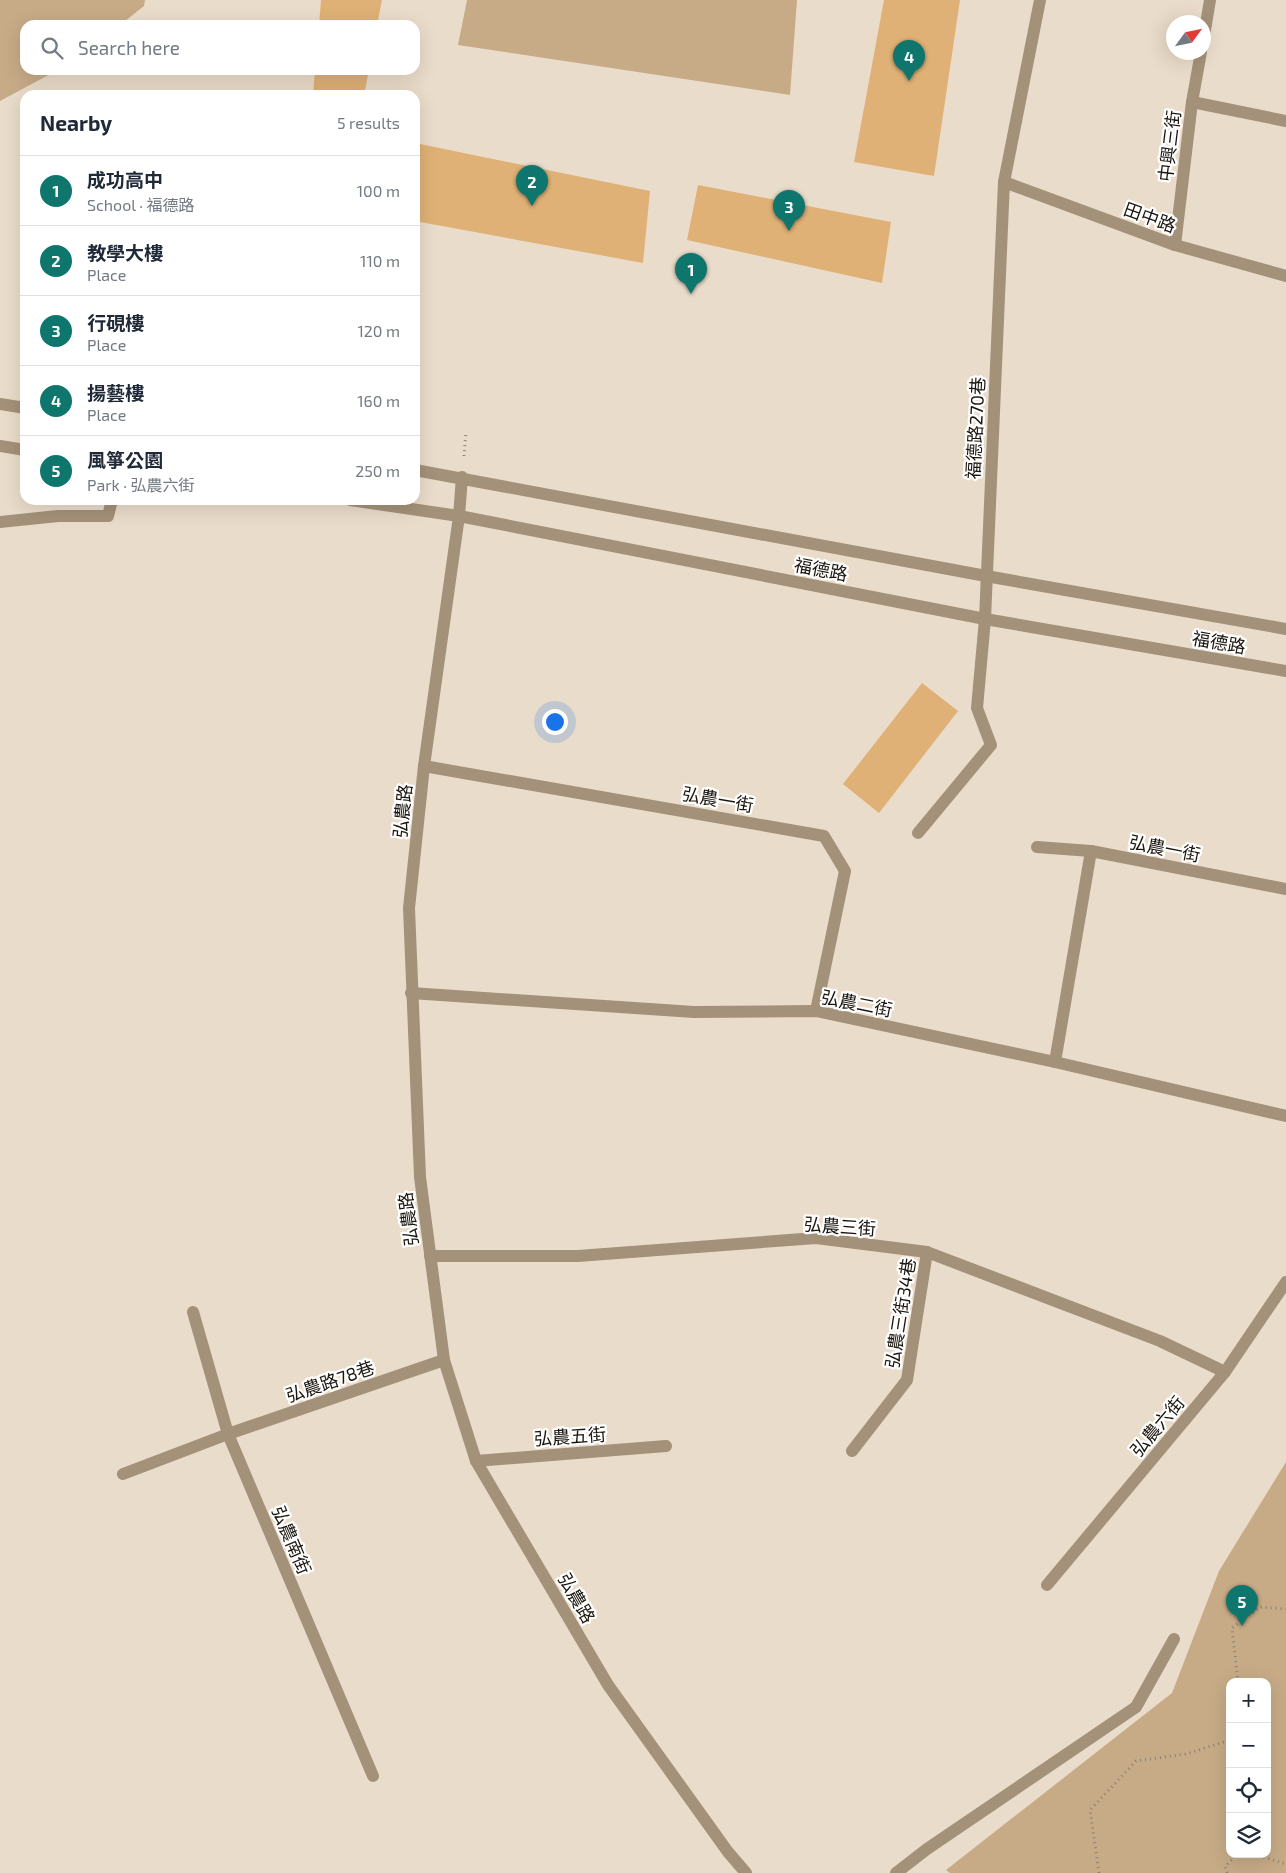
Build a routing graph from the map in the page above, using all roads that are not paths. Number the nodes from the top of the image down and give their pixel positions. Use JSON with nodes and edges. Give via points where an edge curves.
{"nodes":[{"id":1,"x":1040,"y":0,"type":"edge"},
{"id":2,"x":1210,"y":0,"type":"edge"},
{"id":3,"x":1208,"y":15,"type":"edge"},
{"id":4,"x":1200,"y":60,"type":"edge"},
{"id":5,"x":1192,"y":102,"type":"junction"},
{"id":6,"x":1286,"y":121,"type":"edge"},
{"id":7,"x":1004,"y":182,"type":"junction"},
{"id":8,"x":1175,"y":245,"type":"junction"},
{"id":9,"x":1286,"y":276,"type":"edge"},
{"id":10,"x":0,"y":404,"type":"edge"},
{"id":11,"x":20,"y":407,"type":"edge"},
{"id":12,"x":0,"y":446,"type":"edge"},
{"id":13,"x":20,"y":449,"type":"edge"},
{"id":14,"x":420,"y":471,"type":"edge"},
{"id":15,"x":462,"y":477,"type":"junction"},
{"id":16,"x":111,"y":505,"type":"edge"},
{"id":17,"x":384,"y":505,"type":"edge"},
{"id":18,"x":459,"y":516,"type":"junction"},
{"id":19,"x":0,"y":522,"type":"edge"},
{"id":20,"x":986,"y":576,"type":"junction"},
{"id":21,"x":985,"y":619,"type":"junction"},
{"id":22,"x":1286,"y":629,"type":"edge"},
{"id":23,"x":1286,"y":671,"type":"edge"},
{"id":24,"x":424,"y":766,"type":"junction"},
{"id":25,"x":918,"y":833,"type":"dead end"},
{"id":26,"x":1037,"y":847,"type":"dead end"},
{"id":27,"x":1091,"y":851,"type":"junction"},
{"id":28,"x":1286,"y":889,"type":"edge"},
{"id":29,"x":411,"y":992,"type":"junction"},
{"id":30,"x":816,"y":1012,"type":"junction"},
{"id":31,"x":1055,"y":1062,"type":"junction"},
{"id":32,"x":1286,"y":1116,"type":"edge"},
{"id":33,"x":927,"y":1252,"type":"junction"},
{"id":34,"x":430,"y":1256,"type":"junction"},
{"id":35,"x":1286,"y":1282,"type":"edge"},
{"id":36,"x":193,"y":1312,"type":"dead end"},
{"id":37,"x":444,"y":1360,"type":"junction"},
{"id":38,"x":1225,"y":1372,"type":"junction"},
{"id":39,"x":228,"y":1434,"type":"junction"},
{"id":40,"x":666,"y":1446,"type":"dead end"},
{"id":41,"x":852,"y":1451,"type":"dead end"},
{"id":42,"x":476,"y":1461,"type":"junction"},
{"id":43,"x":123,"y":1474,"type":"dead end"},
{"id":44,"x":1047,"y":1586,"type":"dead end"},
{"id":45,"x":1174,"y":1639,"type":"dead end"},
{"id":46,"x":373,"y":1776,"type":"dead end"},
{"id":47,"x":746,"y":1873,"type":"edge"},
{"id":48,"x":896,"y":1873,"type":"edge"}],
"edges":[{"from":1,"to":7,"type":"street","name":"福德路270巷"},
{"from":2,"to":3,"type":"street"},
{"from":4,"to":5,"type":"street","name":"中興三街"},
{"from":5,"to":6,"type":"street"},
{"from":5,"to":8,"type":"street","name":"中興三街"},
{"from":7,"to":8,"type":"street","name":"田中路"},
{"from":7,"to":20,"type":"street","name":"福德路270巷"},
{"from":8,"to":9,"type":"street","name":"田中路"},
{"from":10,"to":11,"type":"street"},
{"from":12,"to":13,"type":"street"},
{"from":14,"to":15,"type":"street","name":"福德路"},
{"from":15,"to":18,"type":"street","name":"弘農路"},
{"from":15,"to":20,"type":"street","name":"福德路"},
{"from":16,"to":19,"type":"street","via":[[108,516],[58,516]]},
{"from":17,"to":18,"type":"street","name":"福德路"},
{"from":18,"to":21,"type":"street","name":"福德路"},
{"from":18,"to":24,"type":"street","name":"弘農路"},
{"from":20,"to":21,"type":"street","name":"福德路270巷"},
{"from":20,"to":22,"type":"street","name":"福德路"},
{"from":21,"to":23,"type":"street","name":"福德路"},
{"from":21,"to":25,"type":"street","name":"福德路270巷","via":[[977,708],[991,745]]},
{"from":24,"to":29,"type":"street","name":"弘農路","via":[[409,908]]},
{"from":24,"to":30,"type":"street","name":"弘農一街","via":[[824,836],[845,871]]},
{"from":26,"to":27,"type":"street","name":"弘農一街"},
{"from":27,"to":28,"type":"street","name":"弘農一街"},
{"from":27,"to":31,"type":"street"},
{"from":29,"to":30,"type":"street","name":"弘農二街","via":[[694,1012]]},
{"from":29,"to":34,"type":"street","name":"弘農路","via":[[420,1177]]},
{"from":30,"to":31,"type":"street","name":"弘農二街"},
{"from":31,"to":32,"type":"street","name":"弘農二街"},
{"from":33,"to":34,"type":"street","name":"弘農三街","via":[[816,1238],[578,1256]]},
{"from":33,"to":38,"type":"street","name":"弘農三街","via":[[1160,1341]]},
{"from":33,"to":41,"type":"street","name":"弘農三街34巷","via":[[907,1380]]},
{"from":34,"to":37,"type":"street","name":"弘農路"},
{"from":35,"to":38,"type":"street","name":"弘農六街"},
{"from":36,"to":39,"type":"street","name":"弘農南街"},
{"from":37,"to":39,"type":"street","name":"弘農路78巷"},
{"from":37,"to":42,"type":"street","name":"弘農路"},
{"from":38,"to":44,"type":"street","name":"弘農六街"},
{"from":39,"to":43,"type":"street","name":"弘農路78巷"},
{"from":39,"to":46,"type":"street","name":"弘農南街"},
{"from":40,"to":42,"type":"street","name":"弘農五街"},
{"from":42,"to":47,"type":"street","name":"弘農路","via":[[608,1685]]},
{"from":45,"to":48,"type":"street","via":[[1136,1707]]}]}
